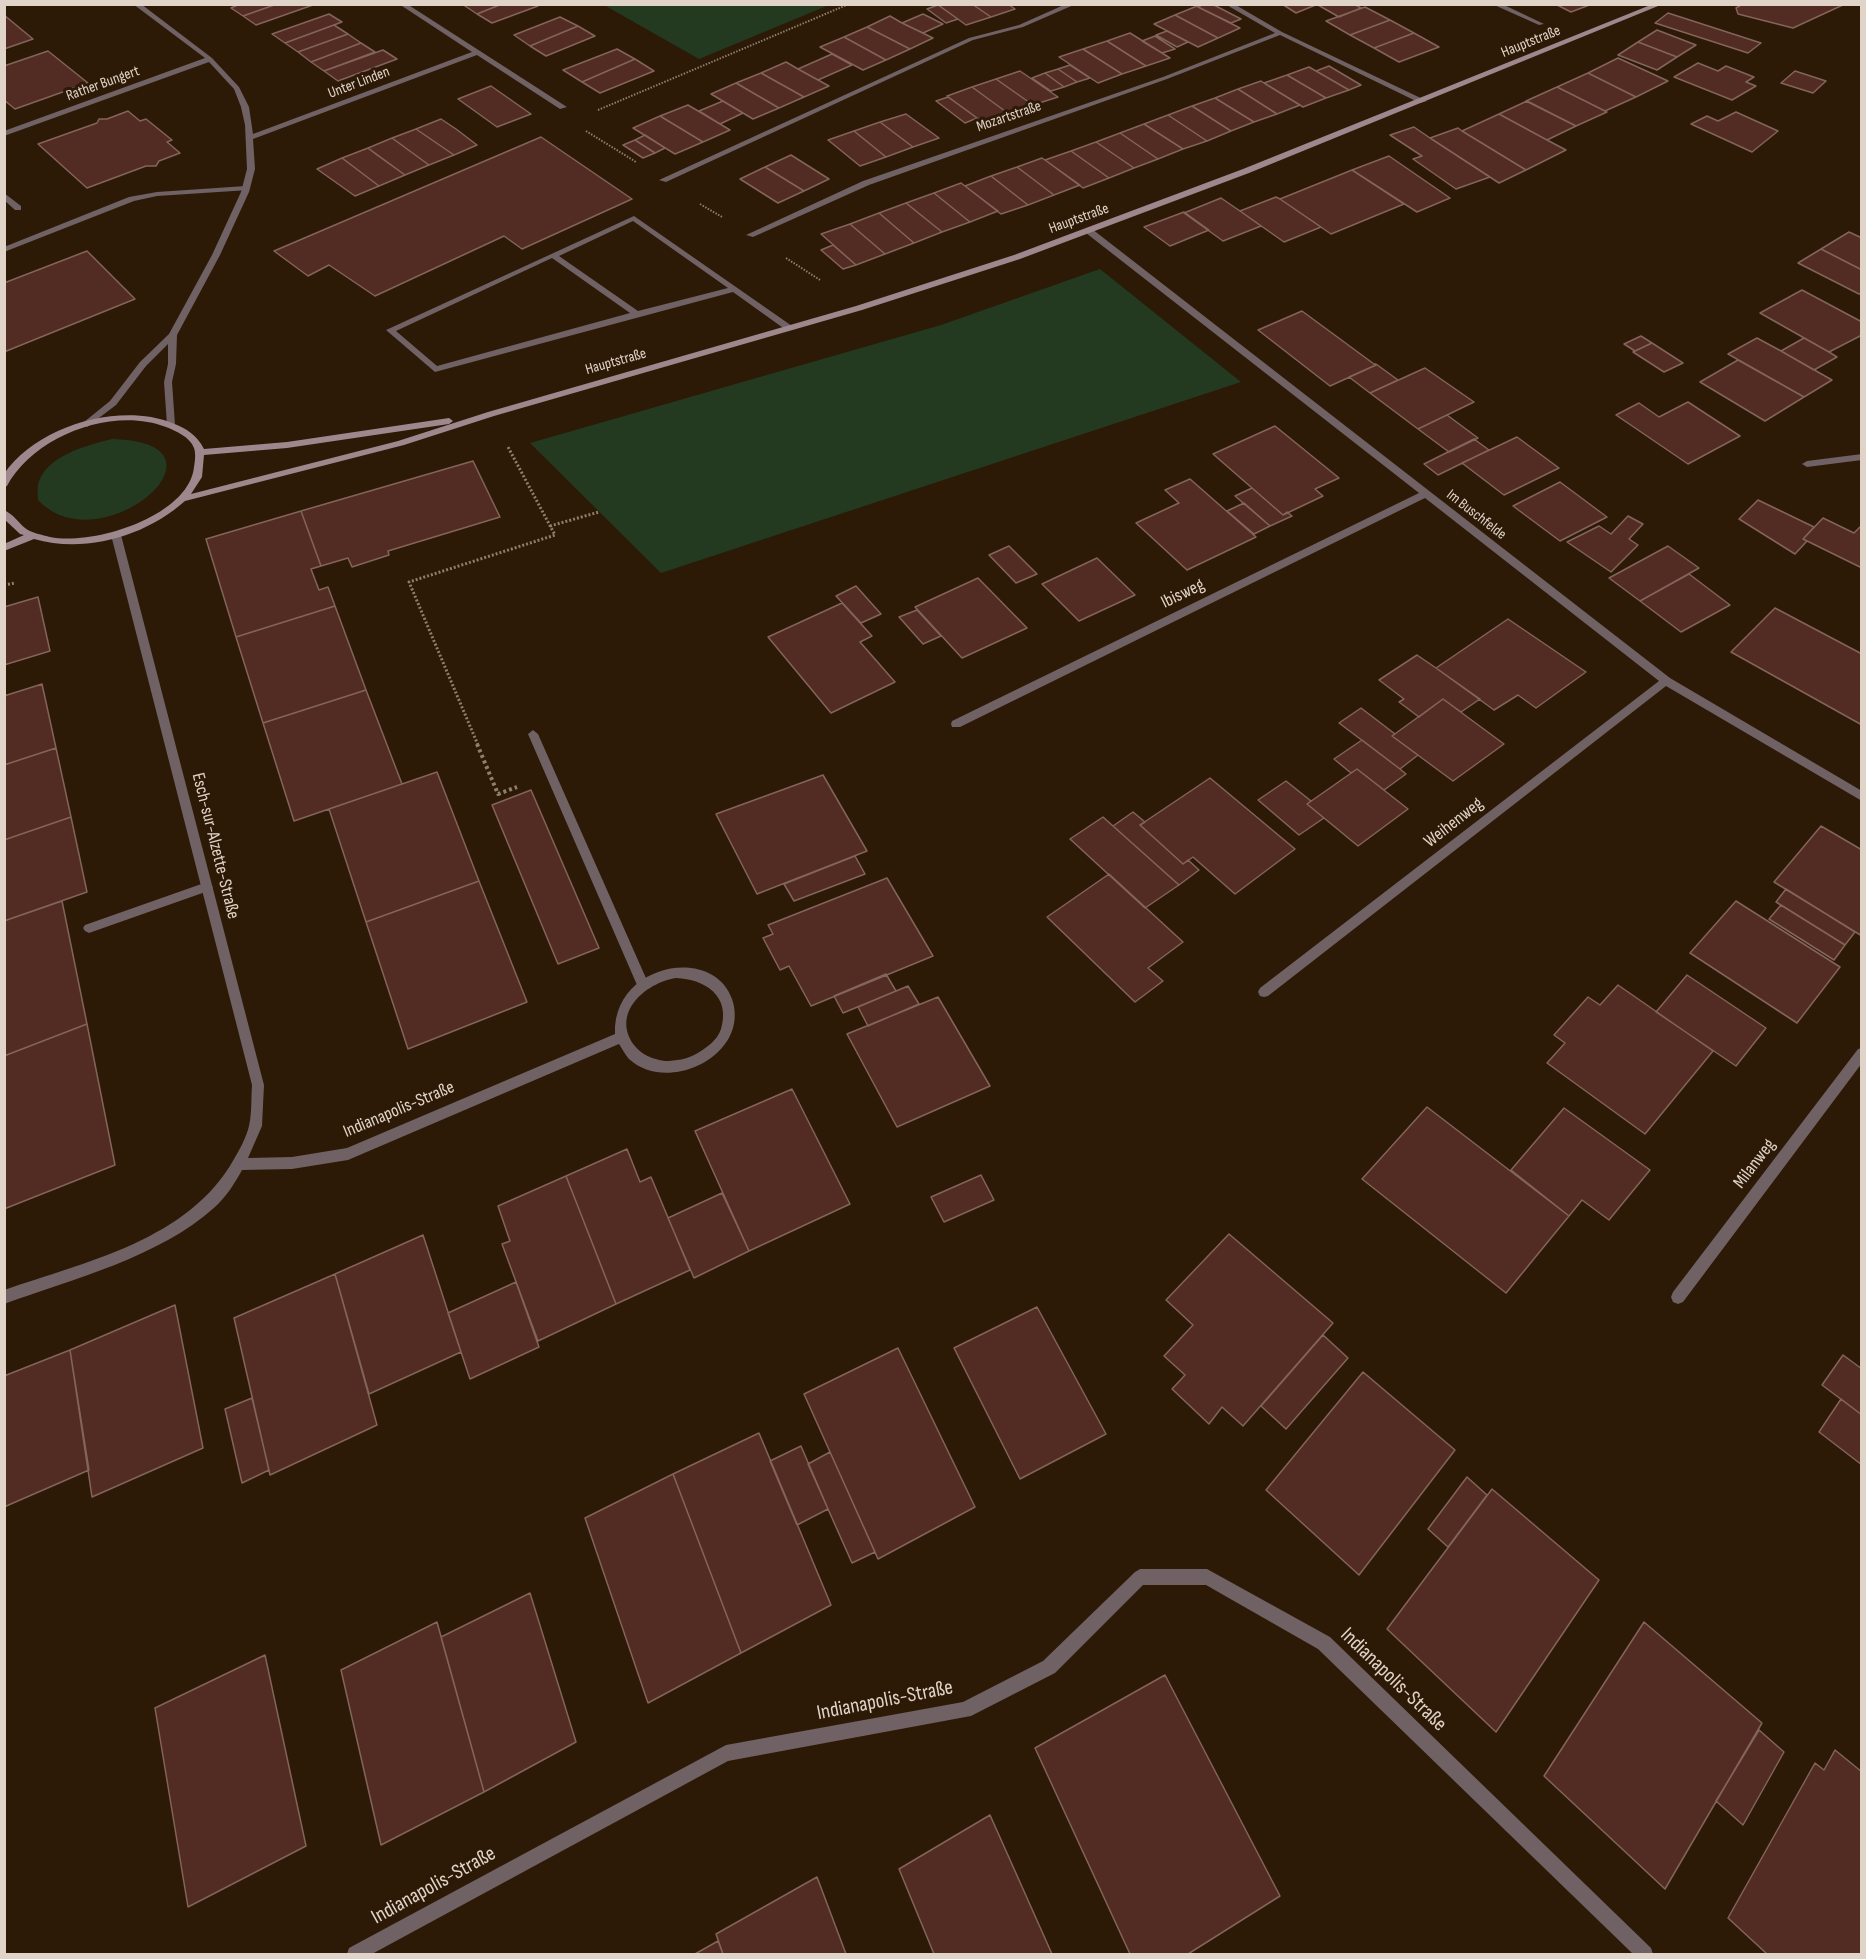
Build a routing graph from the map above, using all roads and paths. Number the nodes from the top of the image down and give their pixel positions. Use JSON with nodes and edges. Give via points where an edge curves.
{"nodes":[{"id":1,"x":136,"y":4,"type":"edge"},
{"id":2,"x":402,"y":4,"type":"edge"},
{"id":3,"x":1074,"y":4,"type":"edge"},
{"id":4,"x":1228,"y":4,"type":"edge"},
{"id":5,"x":1495,"y":4,"type":"edge"},
{"id":6,"x":1660,"y":4,"type":"edge"},
{"id":7,"x":1540,"y":24,"type":"dead end"},
{"id":8,"x":1280,"y":33,"type":"junction"},
{"id":9,"x":478,"y":52,"type":"junction"},
{"id":10,"x":210,"y":59,"type":"junction"},
{"id":11,"x":1423,"y":101,"type":"junction"},
{"id":12,"x":562,"y":107,"type":"dead end"},
{"id":13,"x":4,"y":134,"type":"edge"},
{"id":14,"x":250,"y":138,"type":"junction"},
{"id":15,"x":663,"y":180,"type":"dead end"},
{"id":16,"x":246,"y":188,"type":"junction"},
{"id":17,"x":4,"y":195,"type":"edge"},
{"id":18,"x":18,"y":208,"type":"dead end"},
{"id":19,"x":1089,"y":231,"type":"junction"},
{"id":20,"x":750,"y":235,"type":"dead end"},
{"id":21,"x":4,"y":250,"type":"edge"},
{"id":22,"x":554,"y":256,"type":"junction"},
{"id":23,"x":734,"y":289,"type":"junction"},
{"id":24,"x":637,"y":314,"type":"junction"},
{"id":25,"x":789,"y":328,"type":"junction"},
{"id":26,"x":173,"y":335,"type":"junction"},
{"id":27,"x":491,"y":414,"type":"junction"},
{"id":28,"x":87,"y":424,"type":"junction"},
{"id":29,"x":171,"y":425,"type":"junction"},
{"id":30,"x":200,"y":452,"type":"junction"},
{"id":31,"x":1862,"y":457,"type":"edge"},
{"id":32,"x":1808,"y":464,"type":"dead end"},
{"id":33,"x":4,"y":484,"type":"edge"},
{"id":34,"x":1426,"y":494,"type":"junction"},
{"id":35,"x":182,"y":499,"type":"junction"},
{"id":36,"x":599,"y":512,"type":"dead end"},
{"id":37,"x":5,"y":514,"type":"edge"},
{"id":38,"x":550,"y":526,"type":"junction"},
{"id":39,"x":116,"y":535,"type":"junction"},
{"id":40,"x":31,"y":536,"type":"junction"},
{"id":41,"x":4,"y":548,"type":"edge"},
{"id":42,"x":1666,"y":681,"type":"junction"},
{"id":43,"x":956,"y":724,"type":"dead end"},
{"id":44,"x":533,"y":734,"type":"dead end"},
{"id":45,"x":551,"y":775,"type":"junction"},
{"id":46,"x":1862,"y":797,"type":"edge"},
{"id":47,"x":207,"y":887,"type":"junction"},
{"id":48,"x":89,"y":928,"type":"dead end"},
{"id":49,"x":643,"y":985,"type":"junction"},
{"id":50,"x":1264,"y":992,"type":"dead end"},
{"id":51,"x":621,"y":1037,"type":"junction"},
{"id":52,"x":1862,"y":1053,"type":"edge"},
{"id":53,"x":238,"y":1164,"type":"junction"},
{"id":54,"x":4,"y":1297,"type":"edge"},
{"id":55,"x":1677,"y":1297,"type":"dead end"},
{"id":56,"x":356,"y":1954,"type":"edge"},
{"id":57,"x":1645,"y":1954,"type":"edge"}],
"edges":[{"from":1,"to":10,"type":"street"},
{"from":2,"to":9,"type":"street"},
{"from":3,"to":15,"type":"street","via":[[1021,26],[971,39]]},
{"from":4,"to":8,"type":"street"},
{"from":5,"to":7,"type":"street"},
{"from":6,"to":11,"type":"street","name":"Hauptstraße"},
{"from":8,"to":11,"type":"street"},
{"from":8,"to":20,"type":"street","name":"Mozartstraße","via":[[1165,78],[866,183]]},
{"from":9,"to":12,"type":"street"},
{"from":9,"to":14,"type":"street","name":"Unter Linden"},
{"from":10,"to":13,"type":"street","name":"Rather Bungert"},
{"from":10,"to":14,"type":"street","via":[[237,88]]},
{"from":11,"to":19,"type":"street","name":"Hauptstraße"},
{"from":14,"to":16,"type":"street"},
{"from":16,"to":21,"type":"street","via":[[132,199]]},
{"from":16,"to":26,"type":"street"},
{"from":17,"to":18,"type":"street"},
{"from":19,"to":25,"type":"street","name":"Hauptstraße","via":[[1006,261]]},
{"from":19,"to":34,"type":"street","name":"Im Buschfelde"},
{"from":22,"to":23,"type":"street","via":[[634,218]]},
{"from":22,"to":24,"type":"street"},
{"from":22,"to":24,"type":"street","via":[[390,330],[435,369]]},
{"from":23,"to":24,"type":"street"},
{"from":23,"to":25,"type":"street"},
{"from":25,"to":27,"type":"street","name":"Hauptstraße"},
{"from":26,"to":28,"type":"street","via":[[143,364],[113,403]]},
{"from":26,"to":29,"type":"street","via":[[168,382]]},
{"from":27,"to":30,"type":"street","name":"Hauptstraße","via":[[372,434]]},
{"from":27,"to":35,"type":"street","name":"Hauptstraße","via":[[401,443]]},
{"from":27,"to":38,"type":"path"},
{"from":28,"to":29,"type":"street","via":[[131,418]]},
{"from":28,"to":33,"type":"street","via":[[36,447],[16,464]]},
{"from":29,"to":30,"type":"street","via":[[195,441]]},
{"from":30,"to":35,"type":"street","via":[[195,482]]},
{"from":31,"to":32,"type":"street"},
{"from":34,"to":42,"type":"street","name":"Im Buschfelde"},
{"from":34,"to":43,"type":"street","name":"Ibisweg"},
{"from":35,"to":39,"type":"street","via":[[150,521]]},
{"from":36,"to":38,"type":"path"},
{"from":37,"to":40,"type":"street","via":[[15,527]]},
{"from":38,"to":45,"type":"path","via":[[555,535],[409,582],[498,794]]},
{"from":39,"to":40,"type":"street","via":[[82,542]]},
{"from":39,"to":47,"type":"street","name":"Esch-sur-Alzette-Straße"},
{"from":40,"to":41,"type":"street"},
{"from":42,"to":46,"type":"street","name":"Im Buschfelde"},
{"from":42,"to":50,"type":"street","name":"Weihenweg"},
{"from":44,"to":45,"type":"street"},
{"from":45,"to":49,"type":"street"},
{"from":47,"to":48,"type":"street"},
{"from":47,"to":53,"type":"street","name":"Esch-sur-Alzette-Straße","via":[[258,1085],[255,1129]]},
{"from":49,"to":51,"type":"street","via":[[627,1000],[621,1014]]},
{"from":49,"to":51,"type":"street","via":[[676,973],[708,980],[728,1003],[726,1032],[707,1055],[675,1068],[646,1064],[630,1052]]},
{"from":51,"to":53,"type":"street","name":"Indianapolis-Straße","via":[[348,1154],[292,1163]]},
{"from":52,"to":55,"type":"street","name":"Milanweg"},
{"from":53,"to":54,"type":"street","via":[[212,1201],[150,1242]]},
{"from":56,"to":57,"type":"street","name":"Indianapolis-Straße","via":[[726,1753],[964,1710],[1048,1667],[1140,1577],[1207,1577],[1324,1643]]}]}
